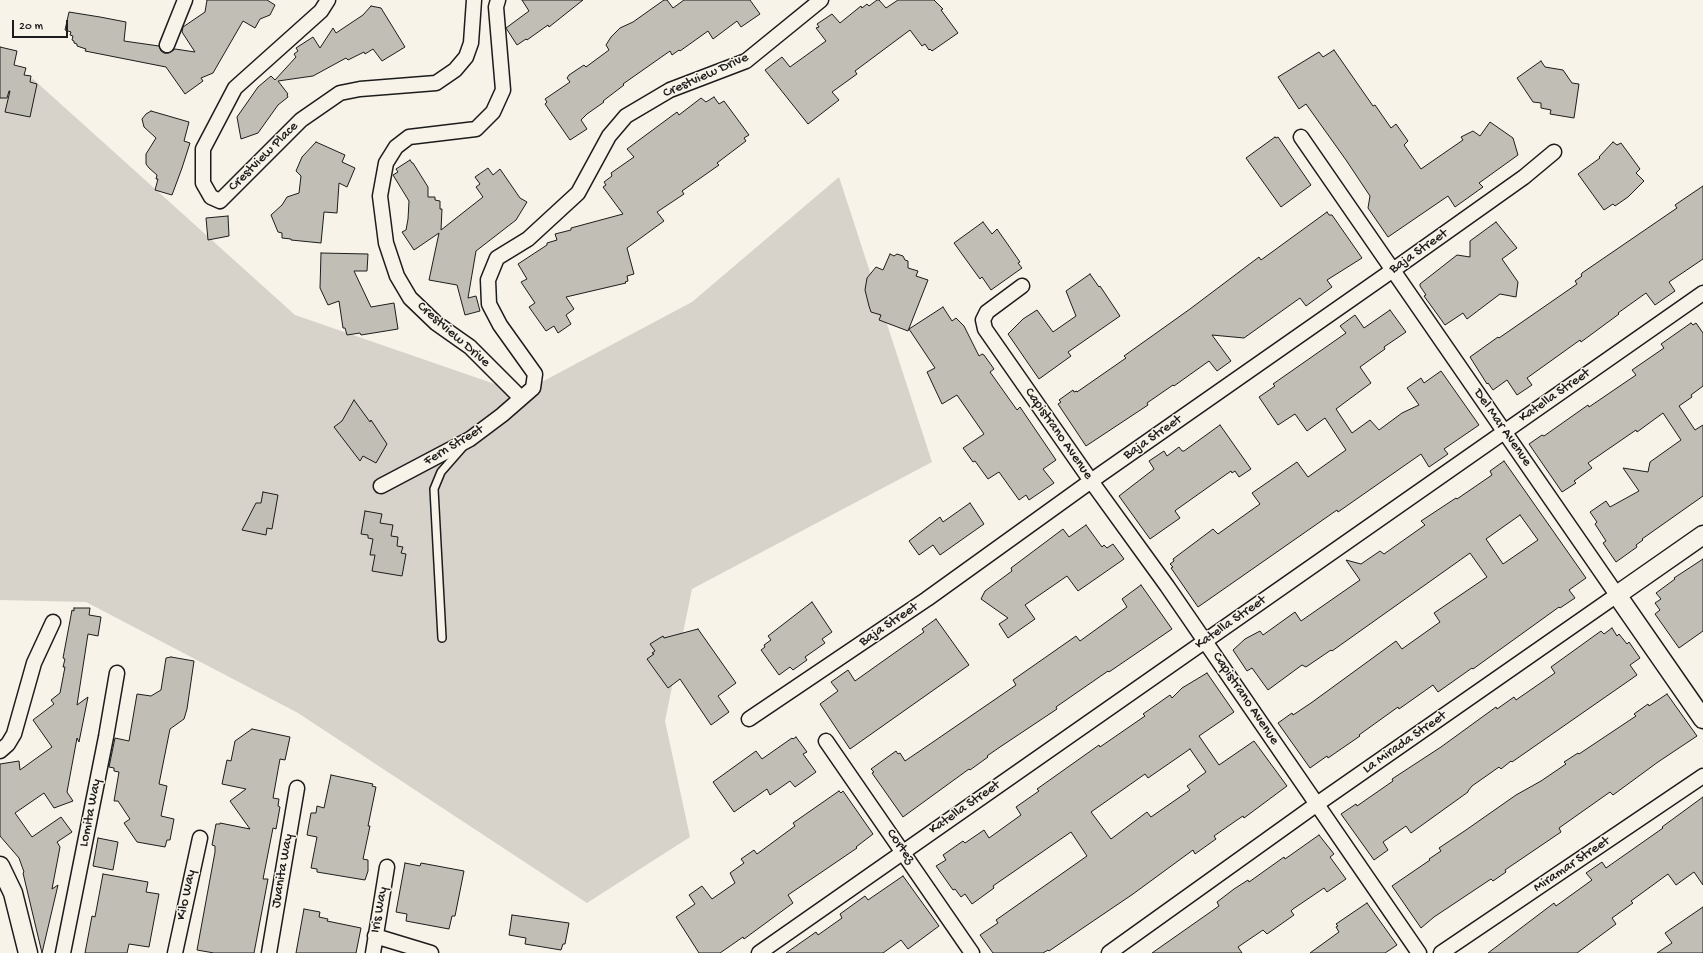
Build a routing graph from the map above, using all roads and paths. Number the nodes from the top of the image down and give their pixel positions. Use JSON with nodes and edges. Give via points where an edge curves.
{"nodes":[{"id":1,"x":185,"y":0,"type":"edge"},
{"id":2,"x":328,"y":0,"type":"edge"},
{"id":3,"x":474,"y":0,"type":"edge"},
{"id":4,"x":498,"y":0,"type":"edge"},
{"id":5,"x":821,"y":0,"type":"edge"},
{"id":6,"x":167,"y":45,"type":"dead end"},
{"id":7,"x":1301,"y":137,"type":"dead end"},
{"id":8,"x":1554,"y":152,"type":"dead end"},
{"id":9,"x":1393,"y":270,"type":"junction"},
{"id":10,"x":1022,"y":286,"type":"dead end"},
{"id":11,"x":1703,"y":292,"type":"edge"},
{"id":12,"x":521,"y":398,"type":"junction"},
{"id":13,"x":1505,"y":431,"type":"junction"},
{"id":14,"x":470,"y":439,"type":"junction"},
{"id":15,"x":1091,"y":481,"type":"junction"},
{"id":16,"x":381,"y":486,"type":"dead end"},
{"id":17,"x":1703,"y":535,"type":"edge"},
{"id":18,"x":1617,"y":595,"type":"junction"},
{"id":19,"x":53,"y":622,"type":"dead end"},
{"id":20,"x":442,"y":638,"type":"dead end"},
{"id":21,"x":1206,"y":641,"type":"junction"},
{"id":22,"x":117,"y":673,"type":"dead end"},
{"id":23,"x":749,"y":719,"type":"dead end"},
{"id":24,"x":1703,"y":719,"type":"edge"},
{"id":25,"x":826,"y":741,"type":"dead end"},
{"id":26,"x":0,"y":751,"type":"edge"},
{"id":27,"x":1703,"y":776,"type":"edge"},
{"id":28,"x":297,"y":788,"type":"dead end"},
{"id":29,"x":1316,"y":804,"type":"junction"},
{"id":30,"x":200,"y":838,"type":"dead end"},
{"id":31,"x":903,"y":852,"type":"junction"},
{"id":32,"x":0,"y":866,"type":"edge"},
{"id":33,"x":387,"y":867,"type":"dead end"},
{"id":34,"x":375,"y":936,"type":"junction"},
{"id":35,"x":28,"y":953,"type":"edge"},
{"id":36,"x":62,"y":953,"type":"edge"},
{"id":37,"x":175,"y":953,"type":"edge"},
{"id":38,"x":269,"y":953,"type":"edge"},
{"id":39,"x":373,"y":953,"type":"edge"},
{"id":40,"x":430,"y":953,"type":"edge"},
{"id":41,"x":759,"y":953,"type":"edge"},
{"id":42,"x":972,"y":953,"type":"edge"},
{"id":43,"x":1109,"y":953,"type":"edge"},
{"id":44,"x":1419,"y":953,"type":"edge"},
{"id":45,"x":1442,"y":953,"type":"edge"}],
"edges":[{"from":1,"to":6,"type":"street"},
{"from":2,"to":3,"type":"street","name":"Crestview Place","via":[[321,11],[235,88],[202,149],[203,183],[211,197],[220,201],[301,120],[340,93],[436,83],[455,70],[466,57],[471,43]]},
{"from":4,"to":12,"type":"street","name":"Crestview Drive","via":[[496,7],[503,90],[493,112],[476,128],[408,137],[396,147],[386,163],[380,196],[386,243],[397,276],[410,298],[436,323],[470,347]]},
{"from":5,"to":12,"type":"street","name":"Crestview Drive","via":[[746,61],[670,90],[626,116],[609,136],[578,193],[528,239],[497,258],[488,280],[489,304],[500,325],[535,374],[534,388]]},
{"from":7,"to":9,"type":"street","name":"Del Mar Avenue"},
{"from":8,"to":9,"type":"street","name":"Baja Street","via":[[1524,177]]},
{"from":9,"to":13,"type":"street","name":"Del Mar Avenue"},
{"from":9,"to":15,"type":"street","name":"Baja Street"},
{"from":10,"to":15,"type":"street","name":"Capistrano Avenue","via":[[987,312],[983,320],[985,328]]},
{"from":11,"to":13,"type":"street","name":"Katella Street"},
{"from":12,"to":14,"type":"street","name":"Fern Street"},
{"from":13,"to":18,"type":"street","name":"Del Mar Avenue"},
{"from":13,"to":21,"type":"street","name":"Katella Street"},
{"from":14,"to":16,"type":"street","name":"Fern Street"},
{"from":14,"to":20,"type":"lane","via":[[441,472],[434,489]]},
{"from":15,"to":21,"type":"street","name":"Capistrano Avenue"},
{"from":15,"to":23,"type":"street","name":"Baja Street","via":[[927,599]]},
{"from":17,"to":18,"type":"street","name":"La Mirada Street"},
{"from":18,"to":24,"type":"street","name":"Del Mar Avenue"},
{"from":18,"to":29,"type":"street","name":"La Mirada Street"},
{"from":19,"to":26,"type":"street","via":[[34,663],[14,734]]},
{"from":21,"to":29,"type":"street","name":"Capistrano Avenue"},
{"from":21,"to":31,"type":"street","name":"Katella Street"},
{"from":22,"to":36,"type":"street","name":"Lomita Way"},
{"from":25,"to":31,"type":"street","name":"Cortez"},
{"from":27,"to":45,"type":"street","name":"Miramar Street"},
{"from":28,"to":38,"type":"street","name":"Juanita Way"},
{"from":29,"to":43,"type":"street","name":"La Mirada Street"},
{"from":29,"to":44,"type":"street","name":"Capistrano Avenue"},
{"from":30,"to":37,"type":"street","name":"Kilo Way"},
{"from":31,"to":41,"type":"street","name":"Katella Street"},
{"from":31,"to":42,"type":"street","name":"Cortez"},
{"from":32,"to":35,"type":"street","via":[[13,893]]},
{"from":33,"to":34,"type":"street","name":"Iris Way"},
{"from":34,"to":39,"type":"street","name":"Iris Way"},
{"from":34,"to":40,"type":"street"}]}
